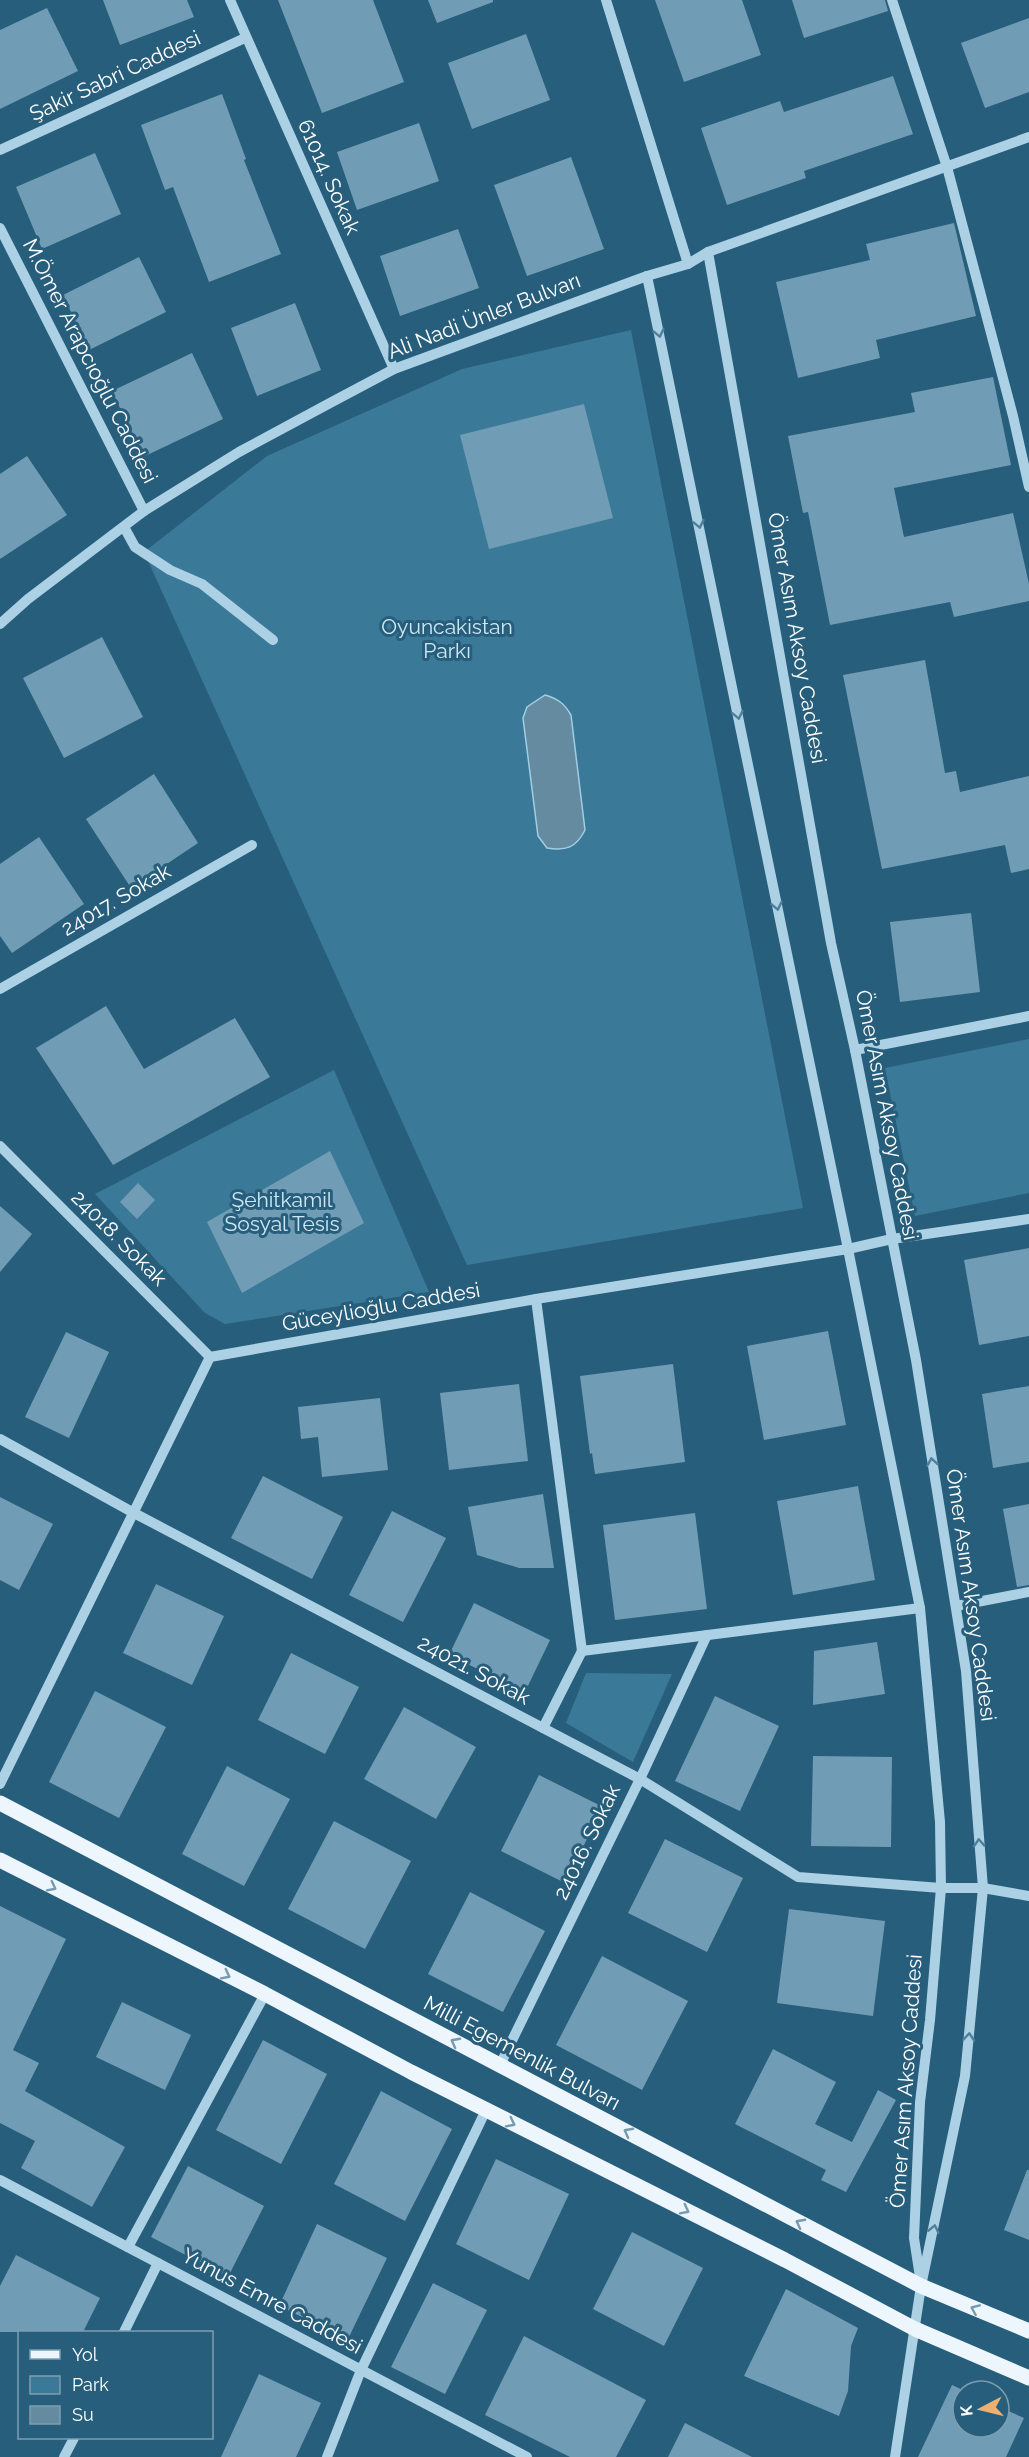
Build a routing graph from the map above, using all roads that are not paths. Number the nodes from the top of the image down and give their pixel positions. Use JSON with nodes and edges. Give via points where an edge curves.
{"nodes":[{"id":1,"x":230,"y":0,"type":"edge"},
{"id":2,"x":606,"y":0,"type":"edge"},
{"id":3,"x":892,"y":0,"type":"edge"},
{"id":4,"x":245,"y":38,"type":"junction"},
{"id":5,"x":1029,"y":137,"type":"edge"},
{"id":6,"x":0,"y":150,"type":"edge"},
{"id":7,"x":947,"y":167,"type":"junction"},
{"id":8,"x":0,"y":228,"type":"edge"},
{"id":9,"x":708,"y":252,"type":"junction"},
{"id":10,"x":688,"y":264,"type":"junction"},
{"id":11,"x":646,"y":276,"type":"junction"},
{"id":12,"x":394,"y":369,"type":"junction"},
{"id":13,"x":1029,"y":487,"type":"edge"},
{"id":14,"x":144,"y":511,"type":"junction"},
{"id":15,"x":124,"y":527,"type":"junction"},
{"id":16,"x":0,"y":624,"type":"edge"},
{"id":17,"x":273,"y":640,"type":"dead end"},
{"id":18,"x":252,"y":845,"type":"dead end"},
{"id":19,"x":0,"y":989,"type":"edge"},
{"id":20,"x":1029,"y":1016,"type":"edge"},
{"id":21,"x":855,"y":1050,"type":"junction"},
{"id":22,"x":0,"y":1146,"type":"edge"},
{"id":23,"x":1029,"y":1220,"type":"edge"},
{"id":24,"x":892,"y":1239,"type":"junction"},
{"id":25,"x":848,"y":1249,"type":"junction"},
{"id":26,"x":536,"y":1299,"type":"junction"},
{"id":27,"x":210,"y":1357,"type":"junction"},
{"id":28,"x":0,"y":1438,"type":"edge"},
{"id":29,"x":134,"y":1512,"type":"junction"},
{"id":30,"x":1029,"y":1592,"type":"edge"},
{"id":31,"x":956,"y":1606,"type":"junction"},
{"id":32,"x":920,"y":1608,"type":"junction"},
{"id":33,"x":707,"y":1635,"type":"junction"},
{"id":34,"x":582,"y":1651,"type":"junction"},
{"id":35,"x":543,"y":1728,"type":"junction"},
{"id":36,"x":640,"y":1779,"type":"junction"},
{"id":37,"x":0,"y":1784,"type":"edge"},
{"id":38,"x":0,"y":1803,"type":"edge"},
{"id":39,"x":0,"y":1860,"type":"edge"},
{"id":40,"x":941,"y":1888,"type":"junction"},
{"id":41,"x":983,"y":1888,"type":"junction"},
{"id":42,"x":1029,"y":1896,"type":"edge"},
{"id":43,"x":265,"y":1994,"type":"junction"},
{"id":44,"x":500,"y":2065,"type":"junction"},
{"id":45,"x":486,"y":2110,"type":"junction"},
{"id":46,"x":0,"y":2180,"type":"edge"},
{"id":47,"x":128,"y":2247,"type":"junction"},
{"id":48,"x":158,"y":2263,"type":"junction"},
{"id":49,"x":921,"y":2286,"type":"junction"},
{"id":50,"x":915,"y":2329,"type":"junction"},
{"id":51,"x":124,"y":2331,"type":"edge"},
{"id":52,"x":1029,"y":2331,"type":"edge"},
{"id":53,"x":361,"y":2370,"type":"junction"},
{"id":54,"x":1029,"y":2378,"type":"edge"},
{"id":55,"x":73,"y":2439,"type":"edge"},
{"id":56,"x":64,"y":2457,"type":"edge"},
{"id":57,"x":327,"y":2457,"type":"edge"},
{"id":58,"x":527,"y":2457,"type":"edge"},
{"id":59,"x":895,"y":2457,"type":"edge"}],
"edges":[{"from":1,"to":4,"type":"street","name":"61014. Sokak"},
{"from":2,"to":10,"type":"street"},
{"from":3,"to":7,"type":"street"},
{"from":4,"to":6,"type":"street","name":"Şakir Sabri Caddesi"},
{"from":4,"to":12,"type":"street","name":"61014. Sokak"},
{"from":5,"to":7,"type":"street","name":"Ali Nadi Ünler Bulvarı"},
{"from":7,"to":9,"type":"street","name":"Ali Nadi Ünler Bulvarı"},
{"from":7,"to":13,"type":"street"},
{"from":8,"to":14,"type":"street","name":"M.Ömer Arapcıoğlu Caddesi"},
{"from":9,"to":10,"type":"street","name":"Ali Nadi Ünler Bulvarı"},
{"from":9,"to":21,"type":"street","name":"Ömer Asım Aksoy Caddesi","via":[[831,943]]},
{"from":10,"to":11,"type":"street","name":"Ali Nadi Ünler Bulvarı"},
{"from":11,"to":12,"type":"street","name":"Ali Nadi Ünler Bulvarı"},
{"from":11,"to":25,"type":"street","name":"Ömer Asım Aksoy Caddesi","one_way":true},
{"from":12,"to":14,"type":"street","name":"Ali Nadi Ünler Bulvarı","via":[[239,452]]},
{"from":14,"to":15,"type":"street","name":"Ali Nadi Ünler Bulvarı"},
{"from":15,"to":16,"type":"street","name":"Ali Nadi Ünler Bulvarı"},
{"from":15,"to":17,"type":"street","via":[[135,547],[170,570],[202,584]]},
{"from":18,"to":19,"type":"street","name":"24017. Sokak"},
{"from":20,"to":21,"type":"street"},
{"from":21,"to":24,"type":"street","name":"Ömer Asım Aksoy Caddesi"},
{"from":22,"to":27,"type":"street","name":"24018. Sokak"},
{"from":23,"to":24,"type":"street","name":"Güceylioğlu Caddesi"},
{"from":24,"to":25,"type":"street","name":"Güceylioğlu Caddesi"},
{"from":31,"to":24,"type":"street","name":"Ömer Asım Aksoy Caddesi","one_way":true},
{"from":25,"to":26,"type":"street","name":"Güceylioğlu Caddesi"},
{"from":25,"to":32,"type":"street","name":"Ömer Asım Aksoy Caddesi"},
{"from":26,"to":27,"type":"street","name":"Güceylioğlu Caddesi"},
{"from":26,"to":34,"type":"street"},
{"from":27,"to":29,"type":"street"},
{"from":28,"to":29,"type":"street","name":"24021. Sokak"},
{"from":29,"to":35,"type":"street","name":"24021. Sokak"},
{"from":29,"to":37,"type":"street"},
{"from":30,"to":31,"type":"street"},
{"from":41,"to":31,"type":"street","name":"Ömer Asım Aksoy Caddesi","one_way":true,"via":[[966,1671]]},
{"from":32,"to":33,"type":"street"},
{"from":32,"to":40,"type":"street","name":"Ömer Asım Aksoy Caddesi","via":[[940,1822]]},
{"from":33,"to":34,"type":"street"},
{"from":33,"to":36,"type":"street","name":"24016. Sokak"},
{"from":34,"to":35,"type":"street"},
{"from":35,"to":36,"type":"street","name":"24021. Sokak"},
{"from":36,"to":40,"type":"street","name":"24021. Sokak","via":[[798,1876]]},
{"from":36,"to":44,"type":"street","name":"24016. Sokak"},
{"from":44,"to":38,"type":"main road","name":"Milli Egemenlik Bulvarı","one_way":true},
{"from":39,"to":43,"type":"main road","one_way":true},
{"from":40,"to":41,"type":"street","name":"24021. Sokak"},
{"from":40,"to":49,"type":"street","name":"Ömer Asım Aksoy Caddesi","via":[[920,2102],[914,2238]]},
{"from":41,"to":42,"type":"street","name":"24021. Sokak"},
{"from":49,"to":41,"type":"street","name":"Ömer Asım Aksoy Caddesi","one_way":true,"via":[[965,2076]]},
{"from":43,"to":45,"type":"main road"},
{"from":43,"to":47,"type":"street"},
{"from":49,"to":44,"type":"main road","name":"Milli Egemenlik Bulvarı","one_way":true},
{"from":45,"to":50,"type":"main road","one_way":true},
{"from":45,"to":53,"type":"street"},
{"from":46,"to":47,"type":"street","name":"Yunus Emre Caddesi"},
{"from":47,"to":48,"type":"street","name":"Yunus Emre Caddesi"},
{"from":48,"to":51,"type":"street"},
{"from":48,"to":53,"type":"street","name":"Yunus Emre Caddesi"},
{"from":49,"to":50,"type":"street"},
{"from":52,"to":49,"type":"main road","name":"Milli Egemenlik Bulvarı","one_way":true},
{"from":50,"to":54,"type":"main road"},
{"from":50,"to":59,"type":"street"},
{"from":53,"to":57,"type":"street"},
{"from":53,"to":58,"type":"street","name":"Yunus Emre Caddesi"},
{"from":55,"to":56,"type":"street"}]}
